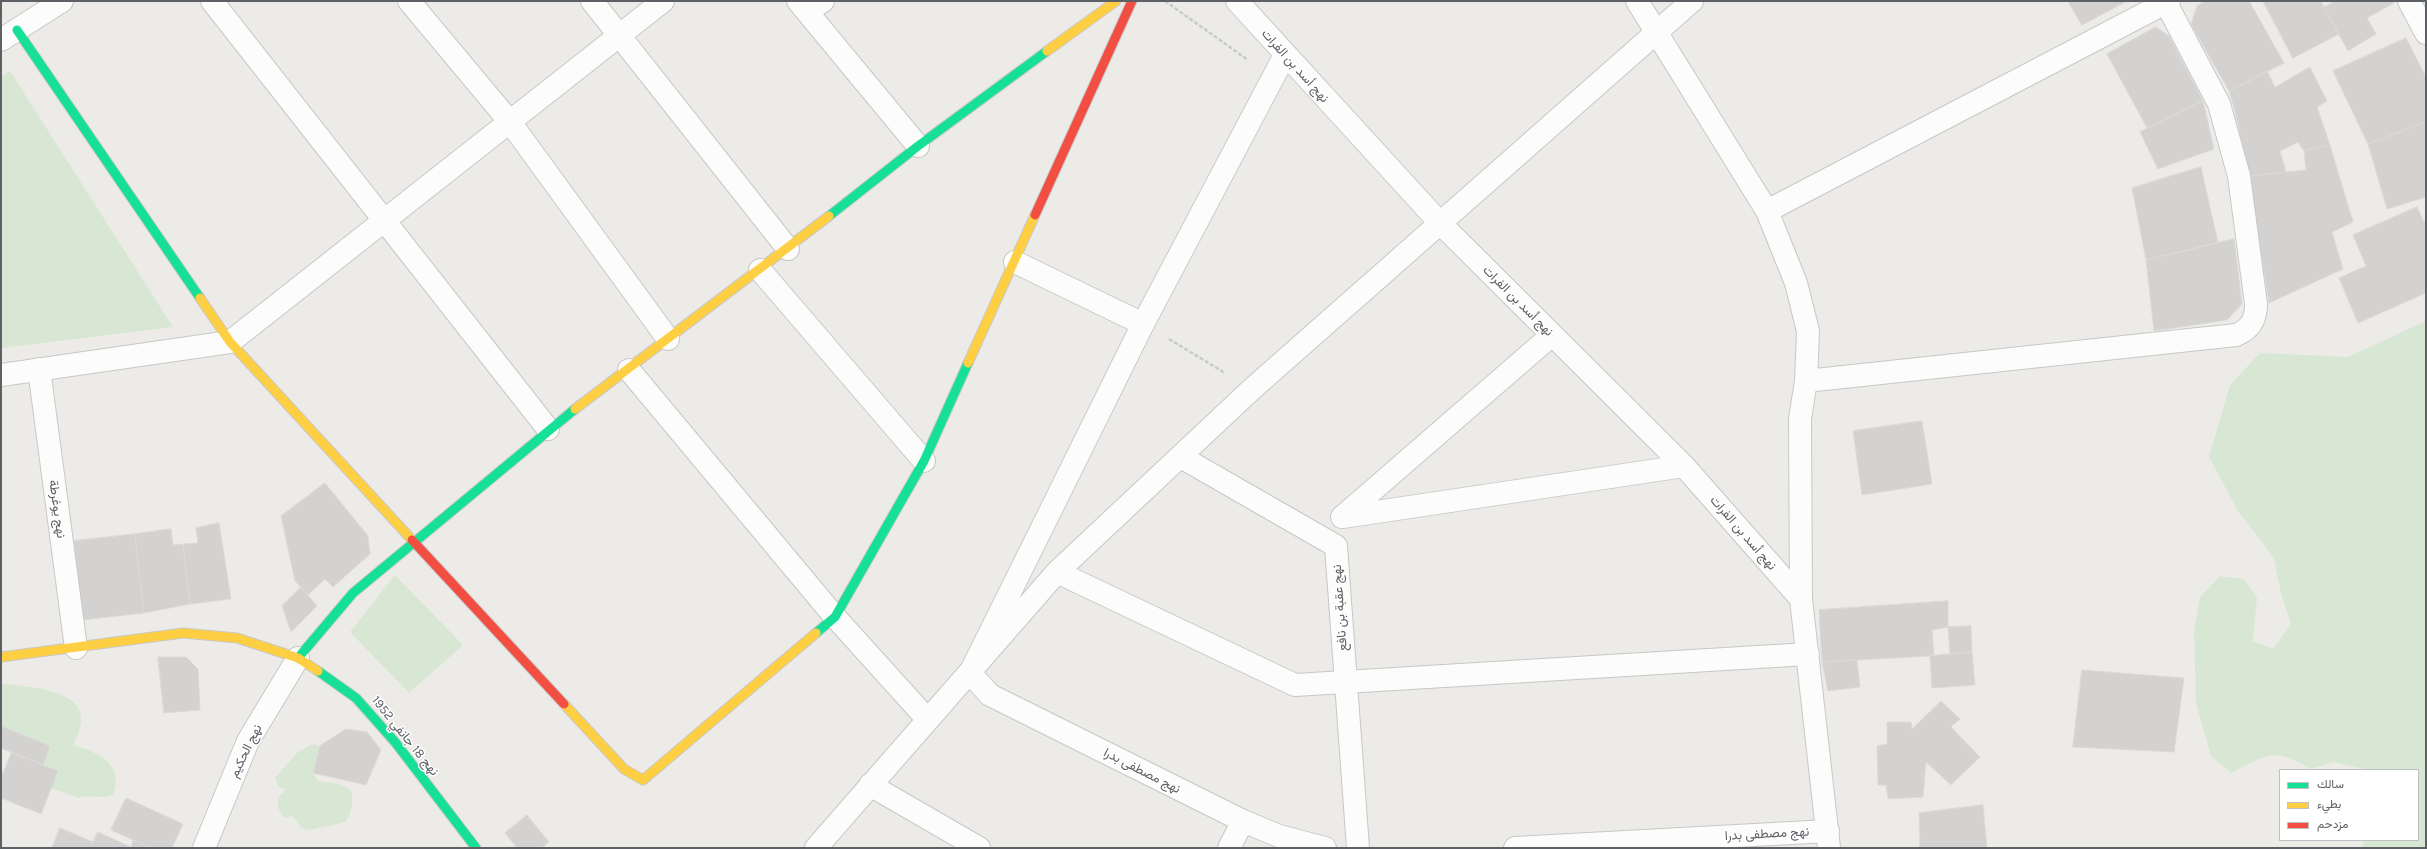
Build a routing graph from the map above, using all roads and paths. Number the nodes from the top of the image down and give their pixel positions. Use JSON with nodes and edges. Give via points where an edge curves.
{"nodes":[{"id":1,"x":212,"y":1,"type":"edge"},
{"id":2,"x":409,"y":1,"type":"edge"},
{"id":3,"x":592,"y":1,"type":"edge"},
{"id":4,"x":664,"y":1,"type":"edge"},
{"id":5,"x":1116,"y":1,"type":"edge"},
{"id":6,"x":1132,"y":1,"type":"edge"},
{"id":7,"x":1165,"y":1,"type":"edge"},
{"id":8,"x":1237,"y":1,"type":"edge"},
{"id":9,"x":1637,"y":1,"type":"edge"},
{"id":10,"x":1692,"y":1,"type":"edge"},
{"id":11,"x":2167,"y":1,"type":"edge"},
{"id":12,"x":2409,"y":1,"type":"edge"},
{"id":13,"x":49,"y":5,"type":"edge"},
{"id":14,"x":809,"y":5,"type":"edge"},
{"id":15,"x":1656,"y":32,"type":"junction"},
{"id":16,"x":2426,"y":33,"type":"edge"},
{"id":17,"x":9,"y":35,"type":"edge"},
{"id":18,"x":620,"y":36,"type":"junction"},
{"id":19,"x":1285,"y":55,"type":"junction"},
{"id":20,"x":1274,"y":79,"type":"junction"},
{"id":21,"x":510,"y":122,"type":"junction"},
{"id":22,"x":918,"y":146,"type":"junction"},
{"id":23,"x":1767,"y":211,"type":"junction"},
{"id":24,"x":384,"y":221,"type":"junction"},
{"id":25,"x":1440,"y":223,"type":"junction"},
{"id":26,"x":788,"y":249,"type":"junction"},
{"id":27,"x":1015,"y":262,"type":"junction"},
{"id":28,"x":760,"y":270,"type":"junction"},
{"id":29,"x":1143,"y":324,"type":"junction"},
{"id":30,"x":1552,"y":335,"type":"junction"},
{"id":31,"x":668,"y":339,"type":"junction"},
{"id":32,"x":230,"y":342,"type":"junction"},
{"id":33,"x":39,"y":369,"type":"junction"},
{"id":34,"x":630,"y":370,"type":"junction"},
{"id":35,"x":1,"y":375,"type":"edge"},
{"id":36,"x":1806,"y":382,"type":"junction"},
{"id":37,"x":1252,"y":389,"type":"junction"},
{"id":38,"x":548,"y":429,"type":"junction"},
{"id":39,"x":1181,"y":457,"type":"junction"},
{"id":40,"x":924,"y":461,"type":"junction"},
{"id":41,"x":1684,"y":466,"type":"junction"},
{"id":42,"x":1343,"y":516,"type":"junction"},
{"id":43,"x":1323,"y":540,"type":"junction"},
{"id":44,"x":413,"y":541,"type":"junction"},
{"id":45,"x":1057,"y":572,"type":"junction"},
{"id":46,"x":1801,"y":599,"type":"junction"},
{"id":47,"x":835,"y":617,"type":"junction"},
{"id":48,"x":76,"y":648,"type":"junction"},
{"id":49,"x":1808,"y":654,"type":"junction"},
{"id":50,"x":1,"y":658,"type":"edge"},
{"id":51,"x":298,"y":658,"type":"junction"},
{"id":52,"x":970,"y":673,"type":"junction"},
{"id":53,"x":1345,"y":681,"type":"junction"},
{"id":54,"x":928,"y":720,"type":"junction"},
{"id":55,"x":870,"y":785,"type":"junction"},
{"id":56,"x":1243,"y":821,"type":"junction"},
{"id":57,"x":1829,"y":839,"type":"edge"},
{"id":58,"x":204,"y":848,"type":"edge"},
{"id":59,"x":476,"y":848,"type":"edge"},
{"id":60,"x":816,"y":848,"type":"edge"},
{"id":61,"x":979,"y":848,"type":"edge"},
{"id":62,"x":1229,"y":848,"type":"edge"},
{"id":63,"x":1326,"y":848,"type":"edge"},
{"id":64,"x":1358,"y":848,"type":"edge"},
{"id":65,"x":1515,"y":848,"type":"edge"}],
"edges":[{"from":1,"to":24,"type":"street"},
{"from":2,"to":21,"type":"street"},
{"from":3,"to":18,"type":"street"},
{"from":4,"to":18,"type":"street"},
{"from":5,"to":22,"type":"street"},
{"from":6,"to":27,"type":"street"},
{"from":7,"to":20,"type":"path"},
{"from":8,"to":19,"type":"street","name":"نهج أسد بن الفرات"},
{"from":9,"to":15,"type":"street"},
{"from":10,"to":15,"type":"street"},
{"from":11,"to":23,"type":"street"},
{"from":11,"to":36,"type":"street","via":[[2219,104],[2238,176],[2256,304],[2254,320],[2250,326],[2236,335]]},
{"from":12,"to":16,"type":"street"},
{"from":13,"to":17,"type":"street"},
{"from":14,"to":22,"type":"street"},
{"from":15,"to":23,"type":"street"},
{"from":15,"to":25,"type":"street"},
{"from":17,"to":32,"type":"street"},
{"from":18,"to":21,"type":"street"},
{"from":18,"to":26,"type":"street"},
{"from":19,"to":20,"type":"street"},
{"from":19,"to":25,"type":"street","name":"نهج أسد بن الفرات"},
{"from":20,"to":29,"type":"street"},
{"from":21,"to":24,"type":"street"},
{"from":21,"to":31,"type":"street"},
{"from":22,"to":26,"type":"street"},
{"from":23,"to":36,"type":"street","via":[[1796,283],[1808,331]]},
{"from":24,"to":32,"type":"street"},
{"from":24,"to":38,"type":"street"},
{"from":25,"to":30,"type":"street","name":"نهج أسد بن الفرات"},
{"from":25,"to":37,"type":"street"},
{"from":26,"to":28,"type":"street"},
{"from":27,"to":29,"type":"street"},
{"from":27,"to":40,"type":"street"},
{"from":28,"to":31,"type":"street"},
{"from":28,"to":40,"type":"street"},
{"from":29,"to":37,"type":"path"},
{"from":29,"to":52,"type":"street"},
{"from":30,"to":41,"type":"street","name":"نهج أسد بن الفرات"},
{"from":30,"to":42,"type":"street"},
{"from":31,"to":34,"type":"street"},
{"from":32,"to":33,"type":"street"},
{"from":32,"to":44,"type":"street"},
{"from":33,"to":35,"type":"street"},
{"from":33,"to":48,"type":"street","name":"نهج يوغرطة"},
{"from":34,"to":38,"type":"street"},
{"from":34,"to":47,"type":"street"},
{"from":36,"to":46,"type":"street","via":[[1800,419]]},
{"from":37,"to":39,"type":"street"},
{"from":38,"to":44,"type":"street"},
{"from":39,"to":43,"type":"street","name":"نهج عقبة بن نافع"},
{"from":39,"to":45,"type":"street"},
{"from":40,"to":47,"type":"street"},
{"from":41,"to":42,"type":"street"},
{"from":41,"to":46,"type":"street","name":"نهج أسد بن الفرات"},
{"from":42,"to":43,"type":"street"},
{"from":43,"to":53,"type":"street","name":"نهج عقبة بن نافع","via":[[1336,546]]},
{"from":44,"to":47,"type":"street","via":[[624,769],[642,780]]},
{"from":44,"to":51,"type":"street","via":[[353,593]]},
{"from":45,"to":52,"type":"street"},
{"from":45,"to":53,"type":"street","via":[[1295,685]]},
{"from":46,"to":49,"type":"street"},
{"from":47,"to":54,"type":"street"},
{"from":48,"to":50,"type":"street","name":"نهج 18 جانفي 1952"},
{"from":48,"to":51,"type":"street","name":"نهج 18 جانفي 1952","via":[[183,633],[237,638]]},
{"from":49,"to":53,"type":"street"},
{"from":49,"to":57,"type":"street"},
{"from":51,"to":58,"type":"street","name":"نهج الحكيم","via":[[248,741]]},
{"from":51,"to":59,"type":"street","name":"نهج 18 جانفي 1952","via":[[356,698],[395,742]]},
{"from":52,"to":54,"type":"street"},
{"from":52,"to":56,"type":"street","name":"نهج مصطفى بدرا","via":[[990,695]]},
{"from":53,"to":64,"type":"street","name":"نهج عقبة بن نافع"},
{"from":54,"to":55,"type":"street"},
{"from":55,"to":60,"type":"street"},
{"from":55,"to":61,"type":"street"},
{"from":56,"to":62,"type":"street"},
{"from":56,"to":63,"type":"street","name":"نهج مصطفى بدرا","via":[[1279,836]]},
{"from":57,"to":65,"type":"street","name":"نهج مصطفى بدرا"}]}
